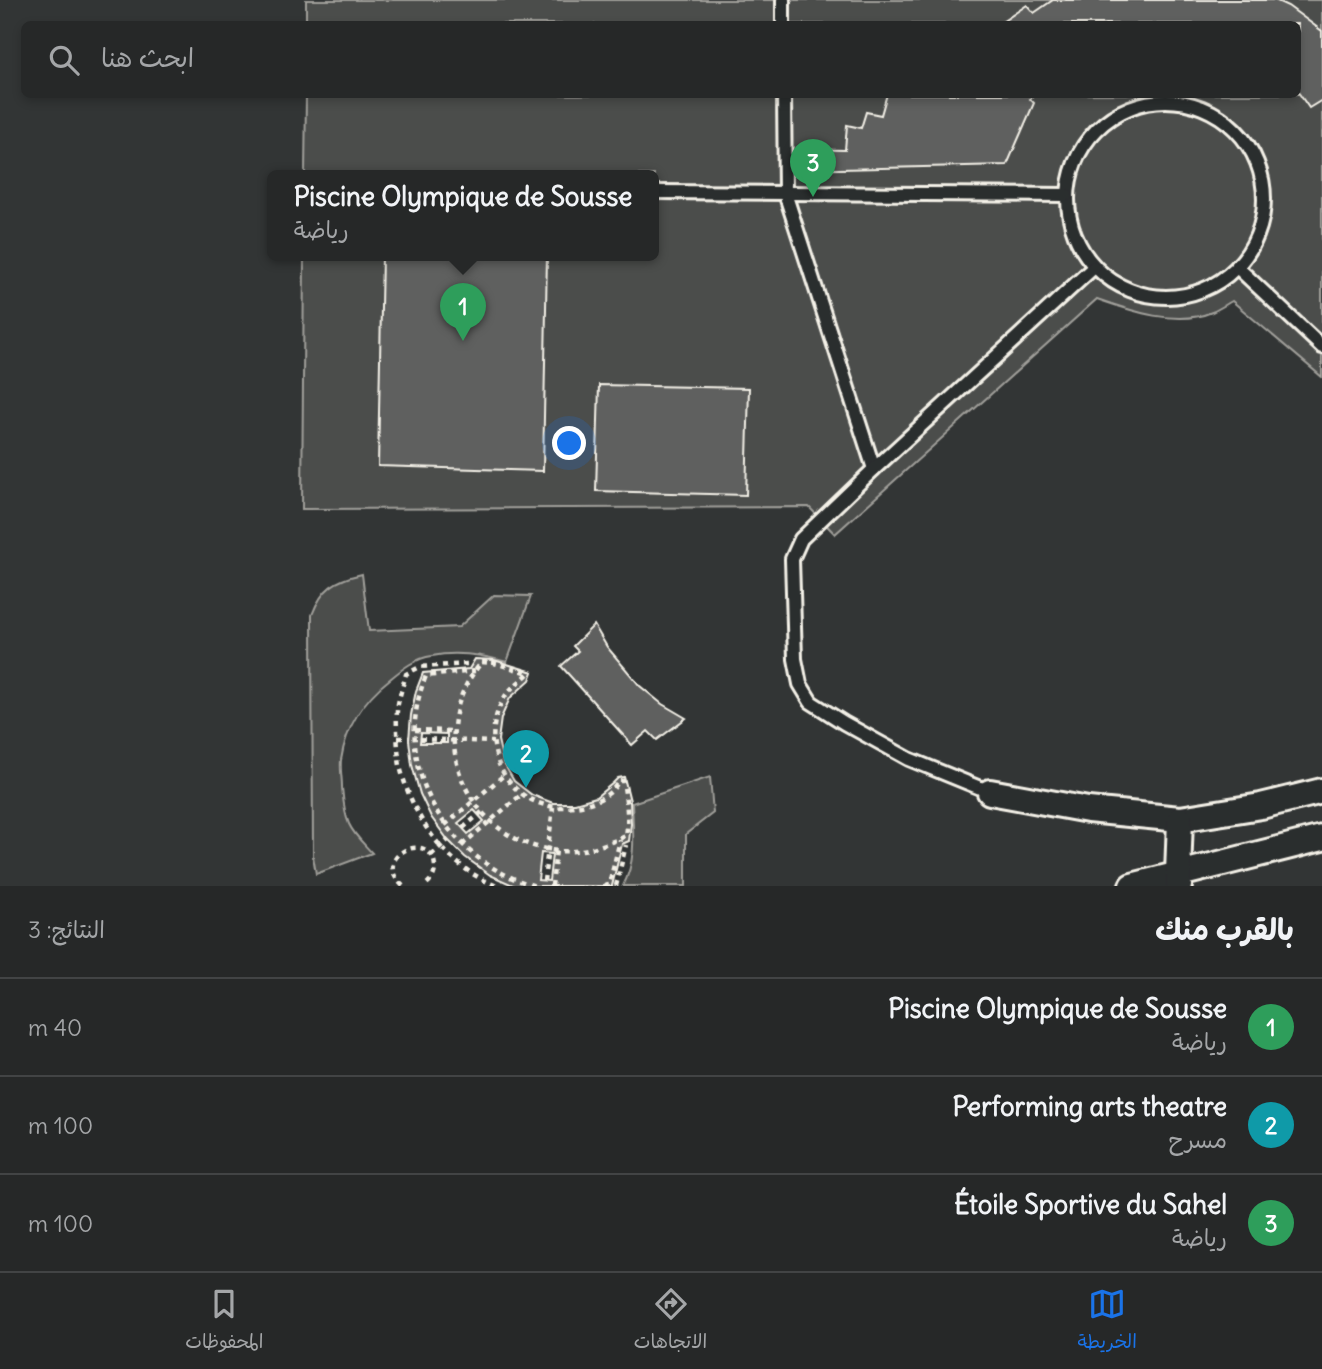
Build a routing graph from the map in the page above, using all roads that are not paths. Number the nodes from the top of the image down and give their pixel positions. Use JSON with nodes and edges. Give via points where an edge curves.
{"nodes":[{"id":1,"x":783,"y":0,"type":"edge"},
{"id":2,"x":783,"y":21,"type":"edge"},
{"id":3,"x":784,"y":98,"type":"edge"},
{"id":4,"x":659,"y":192,"type":"edge"},
{"id":5,"x":785,"y":193,"type":"junction"},
{"id":6,"x":1067,"y":195,"type":"junction"},
{"id":7,"x":1094,"y":267,"type":"junction"},
{"id":8,"x":1238,"y":268,"type":"junction"},
{"id":9,"x":1322,"y":347,"type":"edge"},
{"id":10,"x":874,"y":469,"type":"junction"},
{"id":11,"x":1322,"y":791,"type":"edge"},
{"id":12,"x":990,"y":792,"type":"joint"},
{"id":13,"x":1180,"y":819,"type":"junction"},
{"id":14,"x":1322,"y":838,"type":"edge"},
{"id":15,"x":1179,"y":880,"type":"edge"},
{"id":16,"x":1132,"y":886,"type":"edge"}],
"edges":[{"from":1,"to":2,"type":"lane"},
{"from":3,"to":5,"type":"lane"},
{"from":4,"to":5,"type":"lane"},
{"from":5,"to":6,"type":"lane"},
{"from":5,"to":10,"type":"lane"},
{"from":6,"to":7,"type":"lane","via":[[1073,234]]},
{"from":6,"to":8,"type":"lane","via":[[1076,158],[1098,127],[1132,106],[1170,100],[1208,109],[1239,131],[1260,164],[1266,203],[1257,240]]},
{"from":7,"to":8,"type":"lane","via":[[1125,289],[1163,298],[1201,292]]},
{"from":7,"to":10,"type":"lane"},
{"from":8,"to":9,"type":"lane"},
{"from":10,"to":12,"type":"lane","via":[[802,539],[792,559],[794,659],[800,684],[811,702],[844,723],[909,759]]},
{"from":11,"to":13,"type":"street"},
{"from":12,"to":13,"type":"street","via":[[1088,810]]},
{"from":13,"to":15,"type":"street"},
{"from":14,"to":15,"type":"street"},
{"from":15,"to":16,"type":"street"}]}
